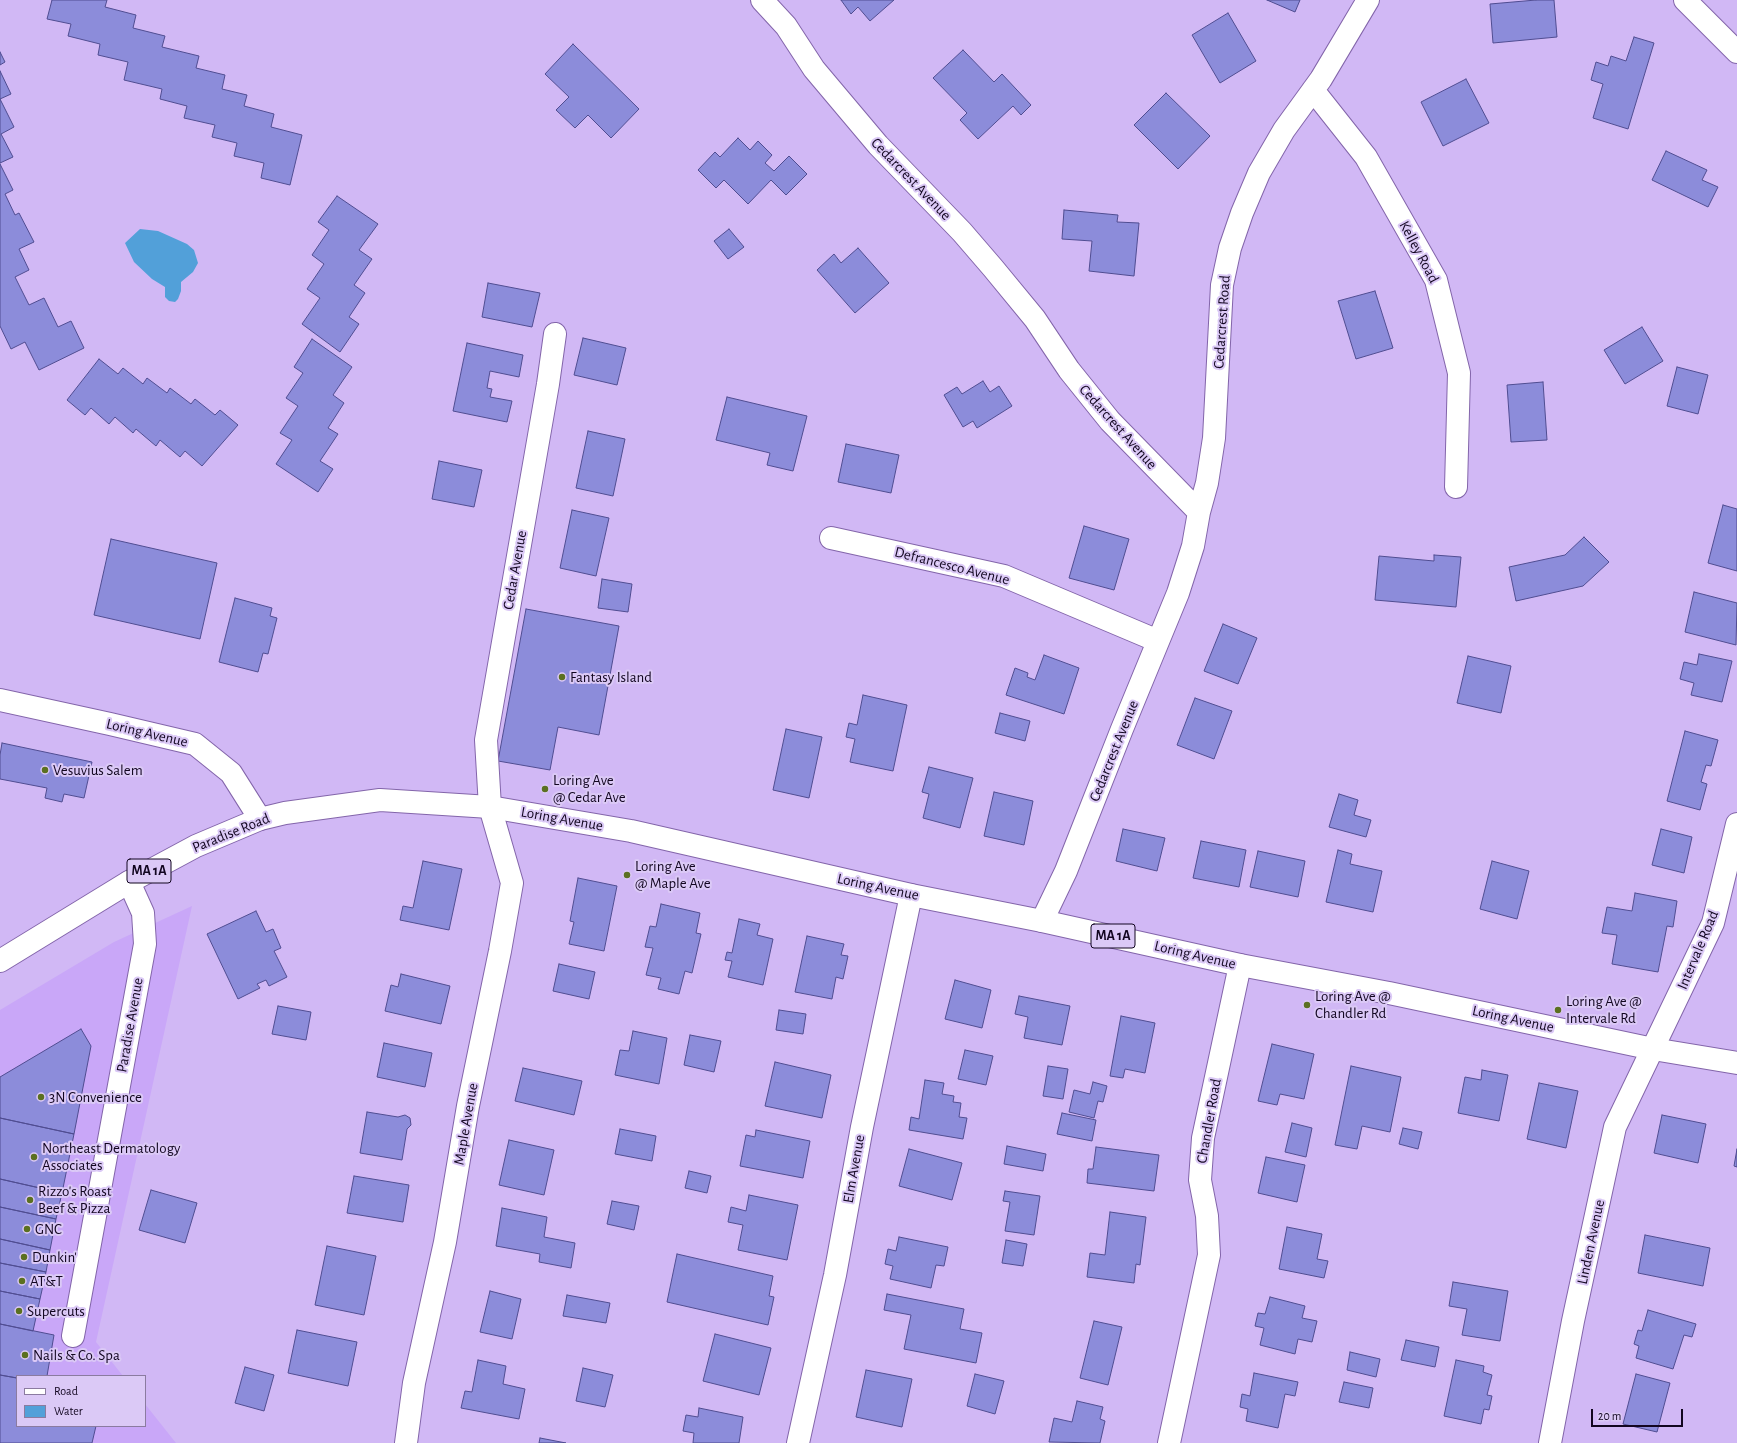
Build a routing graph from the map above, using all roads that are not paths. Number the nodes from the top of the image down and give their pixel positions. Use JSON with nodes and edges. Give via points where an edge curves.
{"nodes":[{"id":1,"x":762,"y":0,"type":"edge"},
{"id":2,"x":1368,"y":0,"type":"edge"},
{"id":3,"x":1685,"y":0,"type":"edge"},
{"id":4,"x":1737,"y":52,"type":"edge"},
{"id":5,"x":1313,"y":90,"type":"junction"},
{"id":6,"x":555,"y":334,"type":"dead end"},
{"id":7,"x":1456,"y":487,"type":"dead end"},
{"id":8,"x":1199,"y":512,"type":"junction"},
{"id":9,"x":831,"y":538,"type":"dead end"},
{"id":10,"x":1158,"y":641,"type":"junction"},
{"id":11,"x":0,"y":700,"type":"edge"},
{"id":12,"x":490,"y":807,"type":"junction"},
{"id":13,"x":260,"y":819,"type":"junction"},
{"id":14,"x":1737,"y":824,"type":"edge"},
{"id":15,"x":129,"y":882,"type":"junction"},
{"id":16,"x":911,"y":895,"type":"junction"},
{"id":17,"x":1042,"y":921,"type":"junction"},
{"id":18,"x":0,"y":961,"type":"edge"},
{"id":19,"x":1240,"y":965,"type":"junction"},
{"id":20,"x":1653,"y":1049,"type":"junction"},
{"id":21,"x":1737,"y":1063,"type":"edge"},
{"id":22,"x":73,"y":1336,"type":"dead end"},
{"id":23,"x":406,"y":1443,"type":"edge"},
{"id":24,"x":798,"y":1443,"type":"edge"},
{"id":25,"x":1169,"y":1443,"type":"edge"},
{"id":26,"x":1550,"y":1443,"type":"edge"}],
"edges":[{"from":1,"to":8,"type":"main road","name":"Cedarcrest Avenue","via":[[786,26],[814,69],[878,145],[962,232],[1035,319],[1070,370],[1110,421]]},
{"from":2,"to":5,"type":"main road","name":"Cedarcrest Road"},
{"from":3,"to":4,"type":"main road"},
{"from":5,"to":7,"type":"main road","name":"Kelley Road","via":[[1366,157],[1436,280],[1459,373]]},
{"from":5,"to":8,"type":"main road","name":"Cedarcrest Road","via":[[1284,130],[1259,173],[1230,248],[1222,285],[1214,438],[1207,483]]},
{"from":6,"to":12,"type":"main road","name":"Cedar Avenue","via":[[486,740]]},
{"from":8,"to":10,"type":"main road","name":"Cedarcrest Avenue","via":[[1193,546],[1178,593]]},
{"from":9,"to":10,"type":"main road","name":"Defrancesco Avenue","via":[[1004,576]]},
{"from":10,"to":17,"type":"main road","name":"Cedarcrest Avenue","via":[[1066,871]]},
{"from":11,"to":13,"type":"main road","name":"Loring Avenue","via":[[195,744],[231,773]]},
{"from":12,"to":13,"type":"main road","name":"Paradise Road","number":"MA 1A","via":[[380,800]]},
{"from":12,"to":16,"type":"main road","name":"Loring Avenue","number":"MA 1A","via":[[630,831]]},
{"from":12,"to":23,"type":"main road","name":"Maple Avenue","via":[[512,883],[468,1106],[445,1242],[414,1383]]},
{"from":13,"to":15,"type":"main road","name":"Paradise Road","number":"MA 1A","via":[[196,846]]},
{"from":14,"to":20,"type":"main road","name":"Intervale Road","via":[[1713,923]]},
{"from":15,"to":18,"type":"main road","name":"Paradise Road","number":"MA 1A"},
{"from":15,"to":22,"type":"main road","name":"Paradise Avenue","via":[[143,913],[145,944]]},
{"from":16,"to":17,"type":"main road","name":"Loring Avenue","number":"MA 1A"},
{"from":16,"to":24,"type":"main road","name":"Elm Avenue","via":[[862,1126],[835,1275]]},
{"from":17,"to":19,"type":"main road","name":"Loring Avenue","number":"MA 1A"},
{"from":19,"to":20,"type":"main road","name":"Loring Avenue","number":"MA 1A","via":[[1396,994]]},
{"from":19,"to":25,"type":"main road","name":"Chandler Road","via":[[1203,1138],[1200,1180],[1207,1216],[1209,1255]]},
{"from":20,"to":21,"type":"main road","name":"Loring Avenue","number":"MA 1A"},
{"from":20,"to":26,"type":"main road","name":"Linden Avenue","via":[[1615,1128],[1573,1321]]}]}
